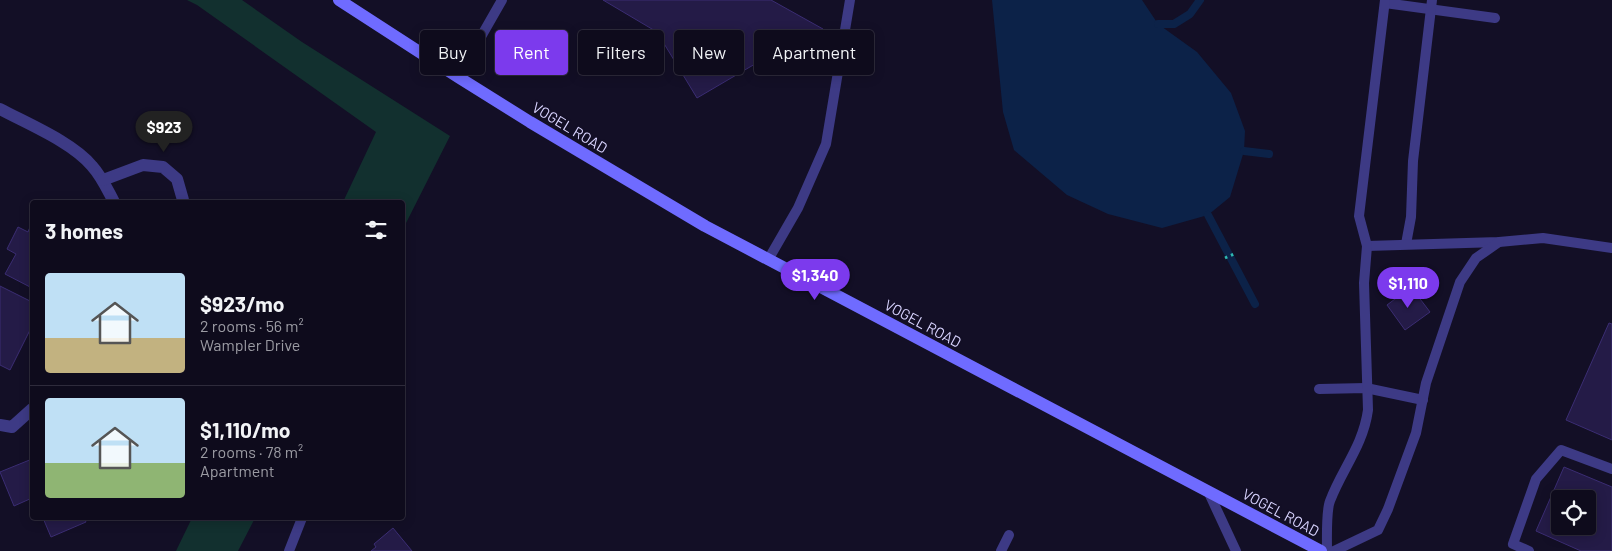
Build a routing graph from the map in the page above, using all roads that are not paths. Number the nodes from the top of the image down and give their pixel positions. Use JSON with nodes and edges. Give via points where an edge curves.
{"nodes":[{"id":1,"x":339,"y":0,"type":"edge"},
{"id":2,"x":502,"y":0,"type":"edge"},
{"id":3,"x":850,"y":0,"type":"edge"},
{"id":4,"x":1385,"y":1,"type":"edge"},
{"id":5,"x":1432,"y":5,"type":"edge"},
{"id":6,"x":1495,"y":18,"type":"dead end"},
{"id":7,"x":458,"y":78,"type":"junction"},
{"id":8,"x":0,"y":110,"type":"edge"},
{"id":9,"x":103,"y":180,"type":"junction"},
{"id":10,"x":113,"y":200,"type":"edge"},
{"id":11,"x":184,"y":200,"type":"edge"},
{"id":12,"x":1499,"y":242,"type":"junction"},
{"id":13,"x":1406,"y":244,"type":"junction"},
{"id":14,"x":1367,"y":246,"type":"junction"},
{"id":15,"x":1612,"y":248,"type":"edge"},
{"id":16,"x":768,"y":260,"type":"junction"},
{"id":17,"x":1366,"y":388,"type":"junction"},
{"id":18,"x":1319,"y":390,"type":"dead end"},
{"id":19,"x":1423,"y":400,"type":"junction"},
{"id":20,"x":30,"y":411,"type":"edge"},
{"id":21,"x":0,"y":426,"type":"edge"},
{"id":22,"x":1612,"y":469,"type":"edge"},
{"id":23,"x":1208,"y":491,"type":"junction"},
{"id":24,"x":301,"y":520,"type":"edge"},
{"id":25,"x":1009,"y":535,"type":"dead end"},
{"id":26,"x":289,"y":551,"type":"edge"},
{"id":27,"x":1002,"y":551,"type":"edge"},
{"id":28,"x":1236,"y":551,"type":"edge"},
{"id":29,"x":1321,"y":551,"type":"edge"},
{"id":30,"x":1327,"y":551,"type":"edge"},
{"id":31,"x":1334,"y":551,"type":"edge"},
{"id":32,"x":1529,"y":551,"type":"edge"}],
"edges":[{"from":1,"to":7,"type":"main road","name":"VOGEL ROAD"},
{"from":2,"to":7,"type":"lane"},
{"from":3,"to":16,"type":"lane","via":[[826,144],[798,208]]},
{"from":4,"to":5,"type":"lane"},
{"from":4,"to":14,"type":"lane","via":[[1359,216]]},
{"from":5,"to":6,"type":"lane"},
{"from":5,"to":13,"type":"lane"},
{"from":7,"to":16,"type":"main road","name":"VOGEL ROAD","via":[[646,192]]},
{"from":8,"to":9,"type":"street","via":[[75,150]]},
{"from":9,"to":10,"type":"street"},
{"from":9,"to":11,"type":"street","via":[[143,165],[163,167],[177,178]]},
{"from":12,"to":13,"type":"lane"},
{"from":12,"to":15,"type":"lane","via":[[1543,238]]},
{"from":12,"to":19,"type":"lane","via":[[1476,258],[1460,282]]},
{"from":13,"to":14,"type":"lane"},
{"from":14,"to":17,"type":"lane","via":[[1364,284]]},
{"from":16,"to":23,"type":"main road","name":"VOGEL ROAD"},
{"from":17,"to":18,"type":"lane"},
{"from":17,"to":19,"type":"lane"},
{"from":17,"to":30,"type":"lane","via":[[1366,425],[1329,503]]},
{"from":19,"to":31,"type":"lane","via":[[1416,433],[1378,530]]},
{"from":20,"to":21,"type":"street","via":[[12,427]]},
{"from":22,"to":32,"type":"lane","via":[[1562,450],[1536,479],[1513,544]]},
{"from":23,"to":28,"type":"lane"},
{"from":23,"to":29,"type":"main road","name":"VOGEL ROAD"},
{"from":24,"to":26,"type":"lane"},
{"from":25,"to":27,"type":"lane"}]}
